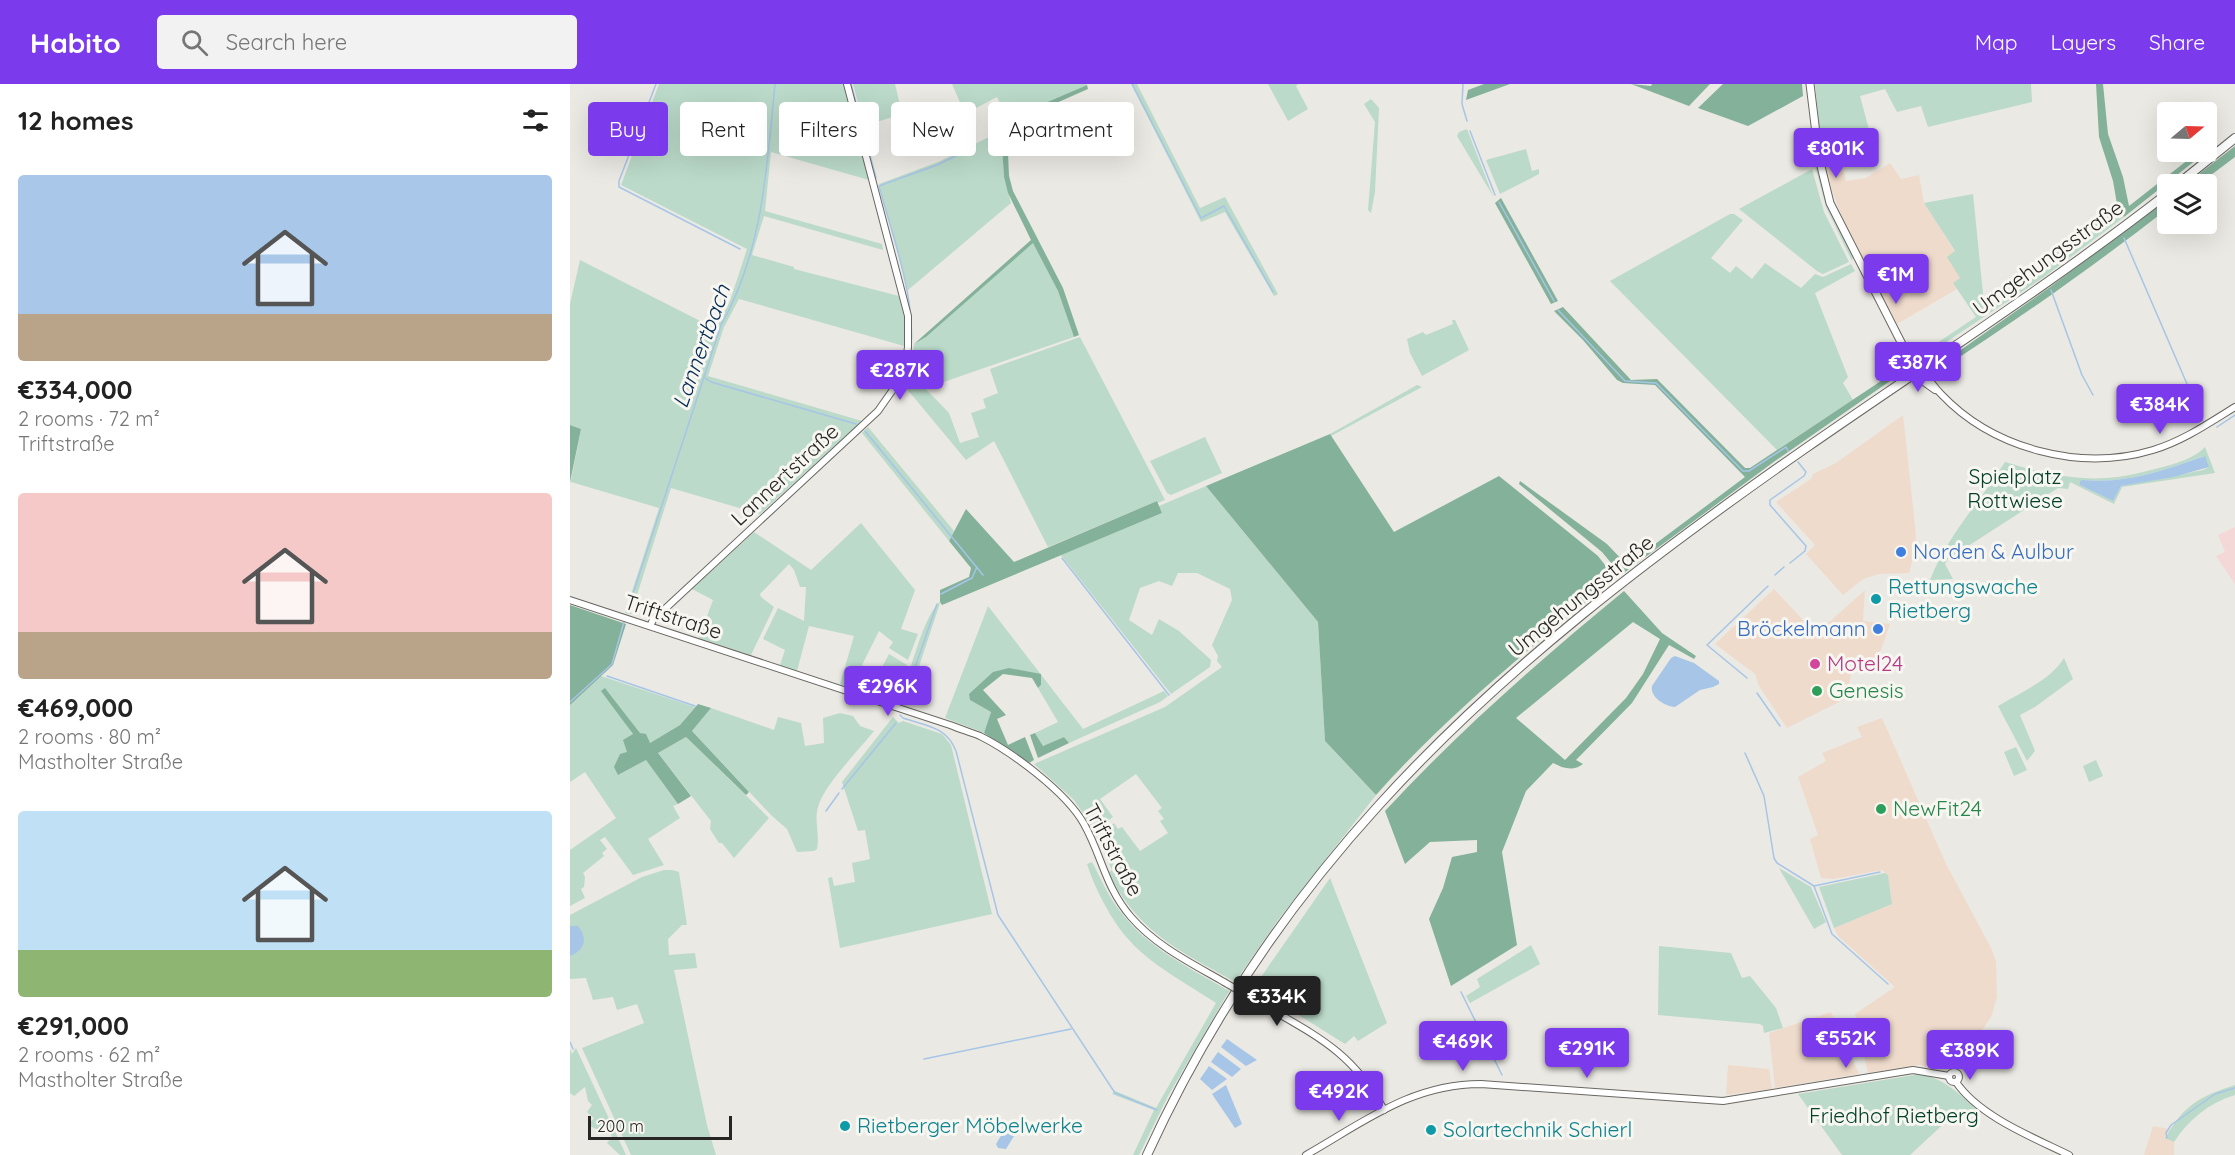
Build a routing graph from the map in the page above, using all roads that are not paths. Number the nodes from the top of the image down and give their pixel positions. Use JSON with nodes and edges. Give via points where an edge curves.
{"nodes":[{"id":1,"x":848,"y":84,"type":"edge"},
{"id":2,"x":1810,"y":84,"type":"edge"},
{"id":3,"x":2235,"y":138,"type":"edge"},
{"id":4,"x":2190,"y":174,"type":"edge"},
{"id":5,"x":2157,"y":201,"type":"edge"},
{"id":6,"x":1918,"y":370,"type":"junction"},
{"id":7,"x":2235,"y":407,"type":"edge"},
{"id":8,"x":570,"y":600,"type":"edge"},
{"id":9,"x":650,"y":626,"type":"junction"},
{"id":10,"x":1384,"y":1110,"type":"junction"},
{"id":11,"x":1147,"y":1155,"type":"edge"},
{"id":12,"x":1306,"y":1155,"type":"edge"},
{"id":13,"x":2069,"y":1155,"type":"edge"}],
"edges":[{"from":1,"to":9,"type":"street","name":"Lannertstraße","via":[[906,305],[909,331],[902,371],[878,411]]},
{"from":2,"to":6,"type":"main road","via":[[1817,150],[1830,203]]},
{"from":3,"to":4,"type":"main road"},
{"from":5,"to":6,"type":"main road","name":"Umgehungsstraße","via":[[2078,261]]},
{"from":6,"to":7,"type":"street","via":[[1972,420],[2009,441],[2052,454],[2083,458],[2124,456],[2161,447]]},
{"from":6,"to":11,"type":"main road","name":"Umgehungsstraße","via":[[1692,529],[1611,592],[1533,655],[1412,771],[1320,875],[1267,946],[1199,1053]]},
{"from":8,"to":9,"type":"street","name":"Triftstraße"},
{"from":9,"to":10,"type":"street","name":"Triftstraße","bridge":true,"via":[[950,725],[1003,749],[1053,788],[1077,813],[1107,880],[1133,919],[1163,946],[1333,1046],[1366,1080]]},
{"from":10,"to":12,"type":"street"},
{"from":10,"to":13,"type":"street","via":[[1420,1093],[1456,1084],[1723,1101],[1913,1070],[1948,1076],[2000,1119]]}]}
